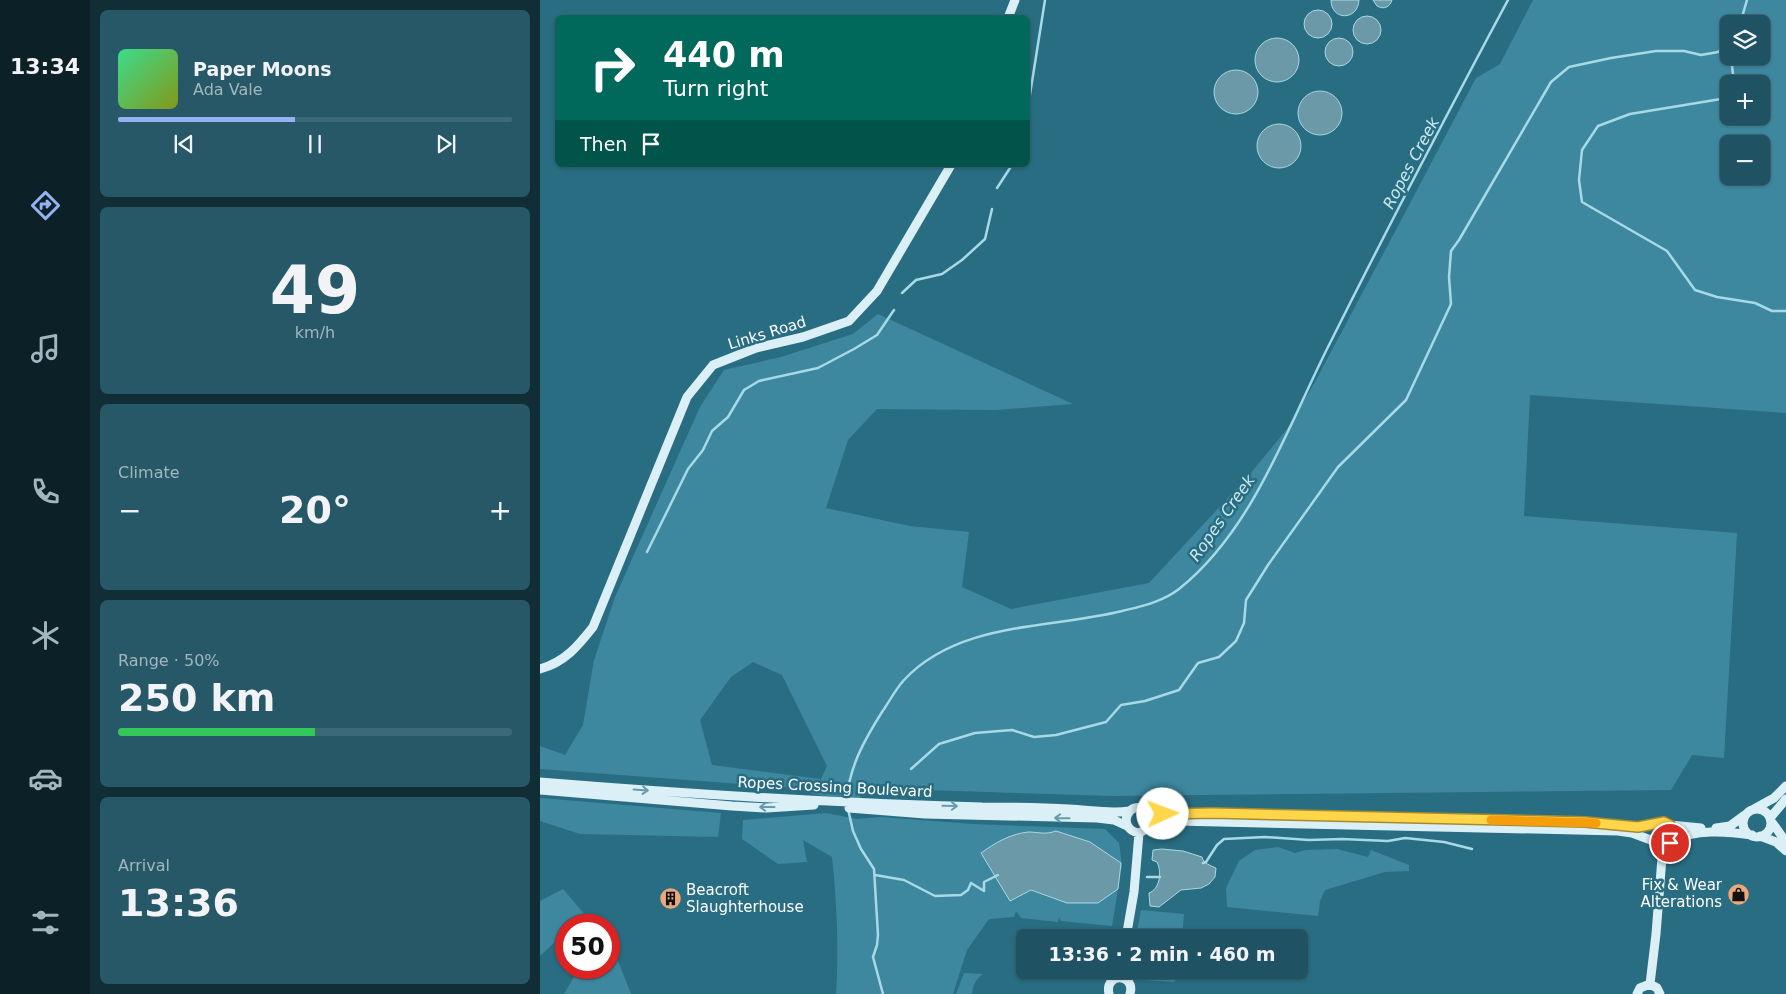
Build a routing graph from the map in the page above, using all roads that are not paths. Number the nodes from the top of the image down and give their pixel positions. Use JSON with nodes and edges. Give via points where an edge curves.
{"nodes":[{"id":1,"x":1015,"y":0,"type":"edge"},
{"id":2,"x":1009,"y":15,"type":"edge"},
{"id":3,"x":950,"y":167,"type":"edge"},
{"id":4,"x":540,"y":668,"type":"edge"},
{"id":5,"x":540,"y":782,"type":"edge"},
{"id":6,"x":1786,"y":786,"type":"edge"},
{"id":7,"x":540,"y":790,"type":"edge"},
{"id":8,"x":1786,"y":799,"type":"edge"},
{"id":9,"x":732,"y":801,"type":"junction"},
{"id":10,"x":883,"y":807,"type":"junction"},
{"id":11,"x":1754,"y":809,"type":"junction"},
{"id":12,"x":1129,"y":811,"type":"junction"},
{"id":13,"x":1148,"y":812,"type":"junction"},
{"id":14,"x":1745,"y":816,"type":"junction"},
{"id":15,"x":1771,"y":820,"type":"junction"},
{"id":16,"x":1657,"y":824,"type":"junction"},
{"id":17,"x":1670,"y":825,"type":"junction"},
{"id":18,"x":1127,"y":826,"type":"junction"},
{"id":19,"x":1149,"y":827,"type":"junction"},
{"id":20,"x":1139,"y":833,"type":"junction"},
{"id":21,"x":1756,"y":836,"type":"junction"},
{"id":22,"x":1786,"y":842,"type":"edge"},
{"id":23,"x":1663,"y":843,"type":"junction"},
{"id":24,"x":1786,"y":851,"type":"edge"},
{"id":25,"x":1128,"y":929,"type":"edge"},
{"id":26,"x":1115,"y":979,"type":"edge"},
{"id":27,"x":1126,"y":979,"type":"edge"},
{"id":28,"x":1650,"y":984,"type":"junction"},
{"id":29,"x":1109,"y":994,"type":"edge"},
{"id":30,"x":1130,"y":994,"type":"edge"},
{"id":31,"x":1637,"y":994,"type":"edge"},
{"id":32,"x":1660,"y":994,"type":"edge"}],
"edges":[{"from":1,"to":2,"type":"main road"},
{"from":3,"to":4,"type":"main road","name":"Links Road","via":[[878,291],[849,321],[803,337],[756,348],[714,365],[687,397],[593,627],[576,648]]},
{"from":5,"to":9,"type":"main road","name":"Ropes Crossing Boulevard","one_way":true},
{"from":6,"to":11,"type":"main road","via":[[1774,798]]},
{"from":7,"to":9,"type":"main road","name":"Ropes Crossing Boulevard"},
{"from":8,"to":15,"type":"main road"},
{"from":9,"to":10,"type":"main road","name":"Ropes Crossing Boulevard"},
{"from":10,"to":12,"type":"main road","name":"Ropes Crossing Boulevard","one_way":true},
{"from":18,"to":10,"type":"main road","name":"Ropes Crossing Boulevard","one_way":true,"via":[[1097,818],[926,814]]},
{"from":11,"to":14,"type":"main road"},
{"from":11,"to":15,"type":"main road","via":[[1764,810]]},
{"from":12,"to":13,"type":"main road","via":[[1141,808]]},
{"from":12,"to":18,"type":"main road"},
{"from":13,"to":16,"type":"main road","via":[[1585,822],[1638,827]]},
{"from":13,"to":19,"type":"main road"},
{"from":14,"to":17,"type":"main road","via":[[1722,828]]},
{"from":14,"to":21,"type":"main road","via":[[1744,827]]},
{"from":15,"to":21,"type":"main road","via":[[1770,829],[1764,835]]},
{"from":15,"to":22,"type":"main road"},
{"from":16,"to":17,"type":"main road","via":[[1664,822]]},
{"from":16,"to":23,"type":"main road","via":[[1652,838]]},
{"from":17,"to":23,"type":"main road","via":[[1674,835]]},
{"from":18,"to":20,"type":"main road"},
{"from":19,"to":20,"type":"main road"},
{"from":19,"to":23,"type":"main road","via":[[1176,820],[1593,831],[1632,833]]},
{"from":20,"to":25,"type":"main road"},
{"from":21,"to":23,"type":"main road","via":[[1698,832]]},
{"from":21,"to":24,"type":"main road","via":[[1776,842]]},
{"from":23,"to":28,"type":"main road"},
{"from":26,"to":29,"type":"main road","via":[[1110,982]]},
{"from":27,"to":30,"type":"main road"},
{"from":28,"to":31,"type":"main road","via":[[1643,986]]},
{"from":28,"to":32,"type":"main road"}]}
